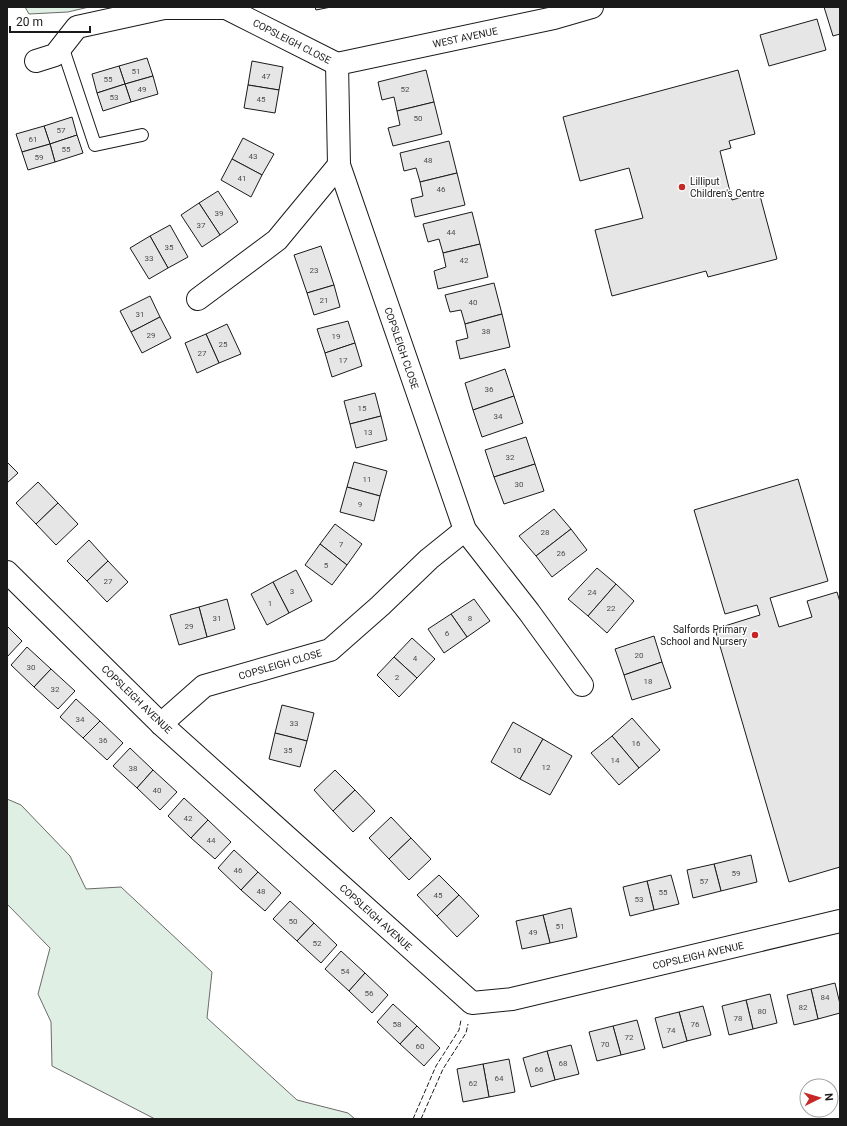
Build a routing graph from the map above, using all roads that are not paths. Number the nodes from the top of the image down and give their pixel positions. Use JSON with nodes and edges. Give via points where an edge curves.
{"nodes":[{"id":1,"x":592,"y":7,"type":"edge"},
{"id":2,"x":62,"y":46,"type":"junction"},
{"id":3,"x":36,"y":61,"type":"dead end"},
{"id":4,"x":337,"y":64,"type":"junction"},
{"id":5,"x":142,"y":135,"type":"dead end"},
{"id":6,"x":339,"y":165,"type":"junction"},
{"id":7,"x":198,"y":299,"type":"dead end"},
{"id":8,"x":465,"y":530,"type":"junction"},
{"id":9,"x":7,"y":572,"type":"edge"},
{"id":10,"x":582,"y":685,"type":"dead end"},
{"id":11,"x":161,"y":724,"type":"junction"},
{"id":12,"x":840,"y":921,"type":"edge"}],
"edges":[{"from":1,"to":4,"type":"street","name":"WEST AVENUE","via":[[554,18]]},
{"from":2,"to":3,"type":"street","name":"COPSLEIGH CLOSE","via":[[55,55]]},
{"from":2,"to":4,"type":"street","name":"COPSLEIGH CLOSE","via":[[77,27],[164,8],[226,8]]},
{"from":2,"to":5,"type":"lane","via":[[95,145]]},
{"from":4,"to":6,"type":"street","name":"COPSLEIGH CLOSE"},
{"from":6,"to":7,"type":"street","via":[[278,240]]},
{"from":6,"to":8,"type":"street","name":"COPSLEIGH CLOSE"},
{"from":8,"to":10,"type":"street","name":"COPSLEIGH CLOSE"},
{"from":8,"to":11,"type":"street","name":"COPSLEIGH CLOSE","via":[[330,650],[204,686]]},
{"from":9,"to":11,"type":"street","name":"COPSLEIGH AVENUE"},
{"from":11,"to":12,"type":"street","name":"COPSLEIGH AVENUE","via":[[472,1003],[512,999]]}]}
